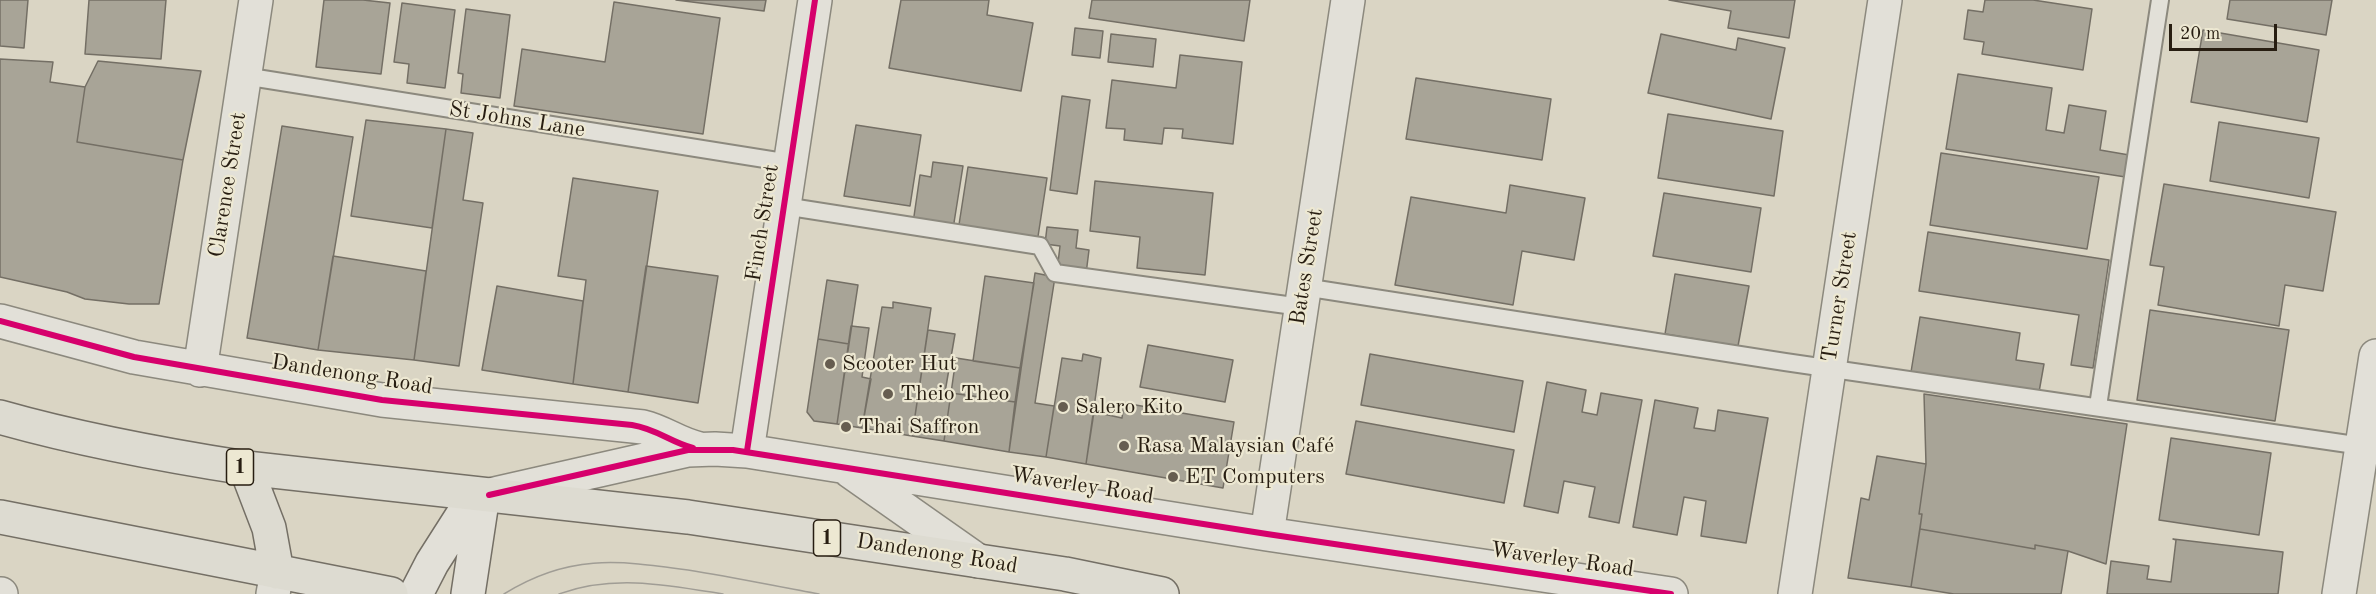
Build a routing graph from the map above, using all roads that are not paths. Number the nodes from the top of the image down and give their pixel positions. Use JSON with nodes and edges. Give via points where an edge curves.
{"nodes":[{"id":1,"x":256,"y":0,"type":"edge"},
{"id":2,"x":815,"y":0,"type":"edge"},
{"id":3,"x":1347,"y":0,"type":"edge"},
{"id":4,"x":1885,"y":0,"type":"edge"},
{"id":5,"x":2160,"y":0,"type":"edge"},
{"id":6,"x":244,"y":76,"type":"junction"},
{"id":7,"x":790,"y":163,"type":"junction"},
{"id":8,"x":784,"y":206,"type":"junction"},
{"id":9,"x":1303,"y":297,"type":"junction"},
{"id":10,"x":0,"y":321,"type":"edge"},
{"id":11,"x":2375,"y":364,"type":"edge"},
{"id":12,"x":1829,"y":369,"type":"junction"},
{"id":13,"x":200,"y":370,"type":"junction"},
{"id":14,"x":2098,"y":406,"type":"junction"},
{"id":15,"x":0,"y":417,"type":"edge"},
{"id":16,"x":2362,"y":446,"type":"junction"},
{"id":17,"x":700,"y":449,"type":"junction"},
{"id":18,"x":747,"y":451,"type":"junction"},
{"id":19,"x":843,"y":466,"type":"junction"},
{"id":20,"x":246,"y":468,"type":"junction"},
{"id":21,"x":483,"y":495,"type":"junction"},
{"id":22,"x":0,"y":517,"type":"edge"},
{"id":23,"x":1267,"y":534,"type":"junction"},
{"id":24,"x":978,"y":561,"type":"junction"},
{"id":25,"x":275,"y":583,"type":"edge"},
{"id":26,"x":391,"y":594,"type":"edge"},
{"id":27,"x":416,"y":594,"type":"edge"},
{"id":28,"x":468,"y":594,"type":"edge"},
{"id":29,"x":1162,"y":594,"type":"edge"},
{"id":30,"x":1671,"y":594,"type":"edge"},
{"id":31,"x":1795,"y":594,"type":"edge"},
{"id":32,"x":2339,"y":594,"type":"edge"}],
"edges":[{"from":1,"to":6,"type":"street","name":"Clarence Street"},
{"from":2,"to":7,"type":"street","name":"Finch Street"},
{"from":3,"to":9,"type":"street","name":"Bates Street"},
{"from":4,"to":12,"type":"street","name":"Turner Street"},
{"from":5,"to":14,"type":"lane"},
{"from":6,"to":7,"type":"lane","name":"St Johns Lane"},
{"from":6,"to":13,"type":"street","name":"Clarence Street"},
{"from":7,"to":8,"type":"street","name":"Finch Street"},
{"from":8,"to":9,"type":"lane","via":[[1040,246],[1055,273]]},
{"from":8,"to":18,"type":"street","name":"Finch Street"},
{"from":9,"to":12,"type":"lane"},
{"from":9,"to":23,"type":"street","name":"Bates Street"},
{"from":10,"to":13,"type":"street","name":"Dandenong Road","via":[[134,357]]},
{"from":11,"to":16,"type":"street"},
{"from":12,"to":14,"type":"lane"},
{"from":12,"to":31,"type":"street","name":"Turner Street"},
{"from":13,"to":17,"type":"street","name":"Dandenong Road","via":[[382,400],[632,425],[654,429],[677,443]]},
{"from":14,"to":16,"type":"lane"},
{"from":15,"to":20,"type":"highway","name":"Dandenong Road","number":"1"},
{"from":16,"to":32,"type":"street"},
{"from":17,"to":18,"type":"street","name":"Waverley Road"},
{"from":17,"to":21,"type":"street","name":"Waverley Road"},
{"from":18,"to":19,"type":"street","name":"Waverley Road"},
{"from":19,"to":23,"type":"street","name":"Waverley Road"},
{"from":19,"to":24,"type":"street","name":"Waverley Road"},
{"from":20,"to":21,"type":"highway","name":"Dandenong Road","number":"1"},
{"from":20,"to":25,"type":"highway","via":[[269,528]]},
{"from":21,"to":24,"type":"highway","name":"Dandenong Road","number":"1","via":[[688,517]]},
{"from":21,"to":27,"type":"street","via":[[432,563]]},
{"from":21,"to":28,"type":"street"},
{"from":22,"to":25,"type":"highway"},
{"from":23,"to":30,"type":"street","name":"Waverley Road"},
{"from":24,"to":29,"type":"highway","name":"Dandenong Road","number":"1"},
{"from":25,"to":26,"type":"highway"}]}
